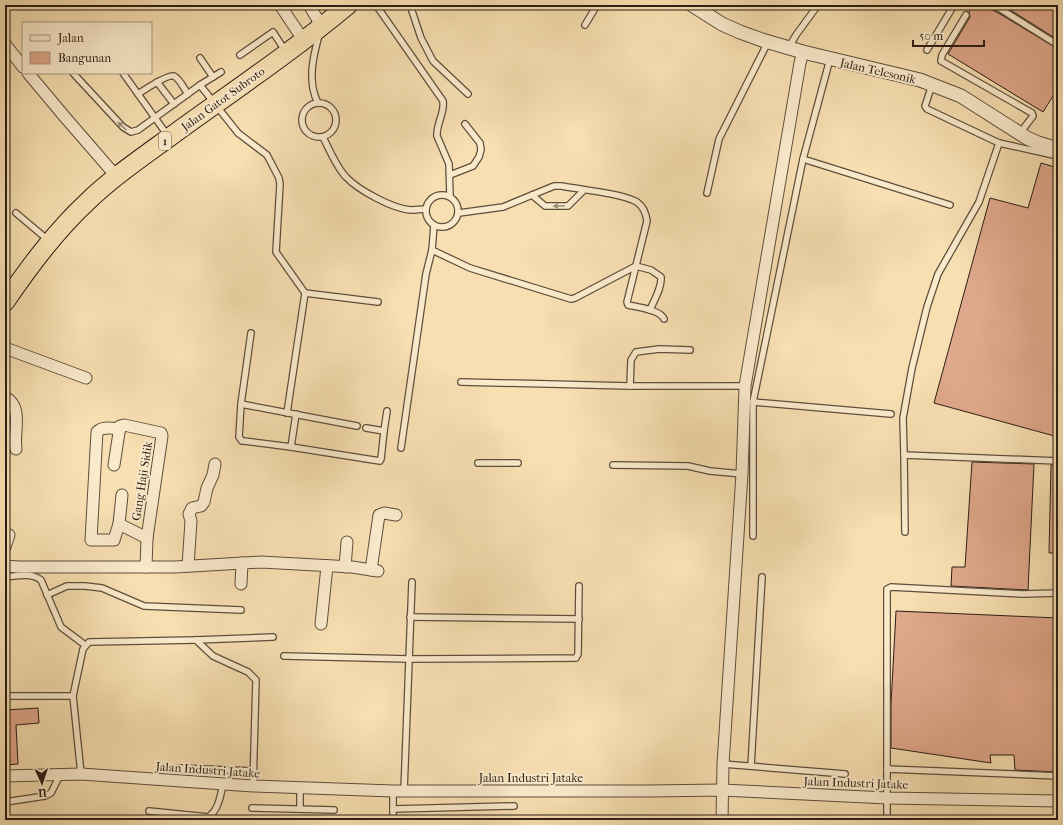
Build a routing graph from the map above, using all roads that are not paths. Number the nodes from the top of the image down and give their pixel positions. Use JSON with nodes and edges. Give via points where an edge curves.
{"nodes":[{"id":1,"x":280,"y":5,"type":"edge"},
{"id":2,"x":309,"y":5,"type":"edge"},
{"id":3,"x":348,"y":5,"type":"edge"},
{"id":4,"x":376,"y":5,"type":"edge"},
{"id":5,"x":412,"y":5,"type":"edge"},
{"id":6,"x":597,"y":5,"type":"edge"},
{"id":7,"x":692,"y":5,"type":"edge"},
{"id":8,"x":818,"y":5,"type":"edge"},
{"id":9,"x":954,"y":5,"type":"edge"},
{"id":10,"x":994,"y":5,"type":"edge"},
{"id":11,"x":966,"y":15,"type":"dead end"},
{"id":12,"x":585,"y":25,"type":"dead end"},
{"id":13,"x":322,"y":27,"type":"junction"},
{"id":14,"x":304,"y":41,"type":"junction"},
{"id":15,"x":768,"y":42,"type":"junction"},
{"id":16,"x":5,"y":44,"type":"edge"},
{"id":17,"x":1058,"y":45,"type":"edge"},
{"id":18,"x":789,"y":48,"type":"junction"},
{"id":19,"x":927,"y":50,"type":"dead end"},
{"id":20,"x":803,"y":52,"type":"junction"},
{"id":21,"x":287,"y":54,"type":"junction"},
{"id":22,"x":240,"y":55,"type":"dead end"},
{"id":23,"x":200,"y":58,"type":"dead end"},
{"id":24,"x":830,"y":59,"type":"junction"},
{"id":25,"x":19,"y":62,"type":"edge"},
{"id":26,"x":221,"y":72,"type":"dead end"},
{"id":27,"x":29,"y":74,"type":"edge"},
{"id":28,"x":76,"y":74,"type":"edge"},
{"id":29,"x":124,"y":74,"type":"edge"},
{"id":30,"x":212,"y":77,"type":"junction"},
{"id":31,"x":158,"y":82,"type":"junction"},
{"id":32,"x":200,"y":85,"type":"junction"},
{"id":33,"x":932,"y":85,"type":"junction"},
{"id":34,"x":138,"y":94,"type":"junction"},
{"id":35,"x":188,"y":94,"type":"junction"},
{"id":36,"x":468,"y":94,"type":"dead end"},
{"id":37,"x":318,"y":103,"type":"junction"},
{"id":38,"x":174,"y":104,"type":"junction"},
{"id":39,"x":215,"y":105,"type":"junction"},
{"id":40,"x":155,"y":118,"type":"junction"},
{"id":41,"x":465,"y":124,"type":"dead end"},
{"id":42,"x":1020,"y":133,"type":"junction"},
{"id":43,"x":323,"y":137,"type":"junction"},
{"id":44,"x":169,"y":138,"type":"junction"},
{"id":45,"x":999,"y":143,"type":"junction"},
{"id":46,"x":1058,"y":149,"type":"edge"},
{"id":47,"x":1058,"y":156,"type":"edge"},
{"id":48,"x":803,"y":159,"type":"junction"},
{"id":49,"x":450,"y":175,"type":"junction"},
{"id":50,"x":116,"y":176,"type":"junction"},
{"id":51,"x":584,"y":190,"type":"junction"},
{"id":52,"x":707,"y":193,"type":"dead end"},
{"id":53,"x":532,"y":195,"type":"junction"},
{"id":54,"x":450,"y":196,"type":"junction"},
{"id":55,"x":950,"y":205,"type":"dead end"},
{"id":56,"x":426,"y":209,"type":"junction"},
{"id":57,"x":16,"y":213,"type":"dead end"},
{"id":58,"x":459,"y":213,"type":"junction"},
{"id":59,"x":434,"y":225,"type":"junction"},
{"id":60,"x":50,"y":241,"type":"junction"},
{"id":61,"x":432,"y":250,"type":"junction"},
{"id":62,"x":636,"y":266,"type":"junction"},
{"id":63,"x":305,"y":293,"type":"junction"},
{"id":64,"x":5,"y":302,"type":"edge"},
{"id":65,"x":378,"y":302,"type":"dead end"},
{"id":66,"x":650,"y":310,"type":"junction"},
{"id":67,"x":664,"y":319,"type":"dead end"},
{"id":68,"x":251,"y":333,"type":"dead end"},
{"id":69,"x":5,"y":348,"type":"edge"},
{"id":70,"x":690,"y":350,"type":"dead end"},
{"id":71,"x":86,"y":378,"type":"dead end"},
{"id":72,"x":461,"y":382,"type":"dead end"},
{"id":73,"x":630,"y":386,"type":"junction"},
{"id":74,"x":745,"y":386,"type":"junction"},
{"id":75,"x":5,"y":397,"type":"edge"},
{"id":76,"x":752,"y":402,"type":"junction"},
{"id":77,"x":241,"y":404,"type":"junction"},
{"id":78,"x":386,"y":411,"type":"dead end"},
{"id":79,"x":287,"y":412,"type":"junction"},
{"id":80,"x":296,"y":414,"type":"junction"},
{"id":81,"x":891,"y":414,"type":"dead end"},
{"id":82,"x":357,"y":426,"type":"dead end"},
{"id":83,"x":366,"y":428,"type":"dead end"},
{"id":84,"x":120,"y":429,"type":"junction"},
{"id":85,"x":384,"y":431,"type":"junction"},
{"id":86,"x":291,"y":447,"type":"junction"},
{"id":87,"x":402,"y":448,"type":"dead end"},
{"id":88,"x":16,"y":449,"type":"dead end"},
{"id":89,"x":904,"y":455,"type":"junction"},
{"id":90,"x":1058,"y":461,"type":"edge"},
{"id":91,"x":478,"y":463,"type":"dead end"},
{"id":92,"x":518,"y":463,"type":"dead end"},
{"id":93,"x":215,"y":464,"type":"dead end"},
{"id":94,"x":114,"y":465,"type":"dead end"},
{"id":95,"x":613,"y":465,"type":"dead end"},
{"id":96,"x":742,"y":474,"type":"junction"},
{"id":97,"x":122,"y":495,"type":"dead end"},
{"id":98,"x":396,"y":515,"type":"dead end"},
{"id":99,"x":119,"y":524,"type":"junction"},
{"id":100,"x":905,"y":532,"type":"dead end"},
{"id":101,"x":9,"y":535,"type":"dead end"},
{"id":102,"x":753,"y":536,"type":"dead end"},
{"id":103,"x":147,"y":538,"type":"junction"},
{"id":104,"x":347,"y":542,"type":"dead end"},
{"id":105,"x":5,"y":547,"type":"edge"},
{"id":106,"x":242,"y":563,"type":"junction"},
{"id":107,"x":5,"y":566,"type":"edge"},
{"id":108,"x":188,"y":566,"type":"junction"},
{"id":109,"x":327,"y":566,"type":"junction"},
{"id":110,"x":146,"y":567,"type":"junction"},
{"id":111,"x":346,"y":567,"type":"junction"},
{"id":112,"x":5,"y":577,"type":"edge"},
{"id":113,"x":762,"y":577,"type":"dead end"},
{"id":114,"x":412,"y":582,"type":"dead end"},
{"id":115,"x":241,"y":584,"type":"dead end"},
{"id":116,"x":579,"y":586,"type":"dead end"},
{"id":117,"x":1058,"y":593,"type":"edge"},
{"id":118,"x":47,"y":595,"type":"junction"},
{"id":119,"x":241,"y":610,"type":"dead end"},
{"id":120,"x":410,"y":617,"type":"junction"},
{"id":121,"x":579,"y":619,"type":"junction"},
{"id":122,"x":321,"y":624,"type":"dead end"},
{"id":123,"x":273,"y":637,"type":"dead end"},
{"id":124,"x":196,"y":640,"type":"junction"},
{"id":125,"x":85,"y":645,"type":"junction"},
{"id":126,"x":284,"y":656,"type":"dead end"},
{"id":127,"x":409,"y":659,"type":"junction"},
{"id":128,"x":5,"y":696,"type":"edge"},
{"id":129,"x":73,"y":696,"type":"junction"},
{"id":130,"x":723,"y":764,"type":"junction"},
{"id":131,"x":751,"y":766,"type":"junction"},
{"id":132,"x":178,"y":768,"type":"dead end"},
{"id":133,"x":886,"y":768,"type":"junction"},
{"id":134,"x":254,"y":771,"type":"junction"},
{"id":135,"x":80,"y":774,"type":"junction"},
{"id":136,"x":845,"y":774,"type":"dead end"},
{"id":137,"x":60,"y":775,"type":"junction"},
{"id":138,"x":5,"y":776,"type":"edge"},
{"id":139,"x":1058,"y":776,"type":"edge"},
{"id":140,"x":223,"y":784,"type":"junction"},
{"id":141,"x":253,"y":786,"type":"junction"},
{"id":142,"x":300,"y":788,"type":"junction"},
{"id":143,"x":722,"y":790,"type":"junction"},
{"id":144,"x":393,"y":791,"type":"junction"},
{"id":145,"x":404,"y":791,"type":"junction"},
{"id":146,"x":887,"y":798,"type":"junction"},
{"id":147,"x":1058,"y":801,"type":"edge"},
{"id":148,"x":5,"y":802,"type":"edge"},
{"id":149,"x":514,"y":806,"type":"dead end"},
{"id":150,"x":5,"y":807,"type":"edge"},
{"id":151,"x":252,"y":808,"type":"dead end"},
{"id":152,"x":300,"y":809,"type":"junction"},
{"id":153,"x":393,"y":809,"type":"junction"},
{"id":154,"x":334,"y":810,"type":"dead end"},
{"id":155,"x":149,"y":811,"type":"dead end"},
{"id":156,"x":208,"y":818,"type":"edge"},
{"id":157,"x":5,"y":820,"type":"edge"},
{"id":158,"x":393,"y":820,"type":"edge"},
{"id":159,"x":722,"y":820,"type":"edge"},
{"id":160,"x":887,"y":820,"type":"edge"}],
"edges":[{"from":1,"to":14,"type":"street"},
{"from":2,"to":13,"type":"street"},
{"from":3,"to":13,"type":"highway","name":"Jalan Gatot Subroto","number":"1"},
{"from":4,"to":49,"type":"lane","via":[[443,101],[444,107],[437,131],[449,164]]},
{"from":5,"to":36,"type":"lane","via":[[421,38],[433,61]]},
{"from":6,"to":12,"type":"lane"},
{"from":7,"to":15,"type":"street","name":"Jalan Telesonik","via":[[722,24]]},
{"from":8,"to":18,"type":"lane"},
{"from":9,"to":19,"type":"lane"},
{"from":10,"to":17,"type":"lane"},
{"from":11,"to":42,"type":"lane","via":[[941,61],[1032,113],[1033,116]]},
{"from":13,"to":14,"type":"highway","name":"Jalan Gatot Subroto","number":"1"},
{"from":13,"to":37,"type":"lane","via":[[312,73],[312,85]]},
{"from":14,"to":21,"type":"highway","name":"Jalan Gatot Subroto","number":"1"},
{"from":15,"to":18,"type":"street","name":"Jalan Telesonik"},
{"from":15,"to":52,"type":"lane","via":[[719,139]]},
{"from":16,"to":25,"type":"street"},
{"from":18,"to":20,"type":"street","name":"Jalan Telesonik"},
{"from":20,"to":24,"type":"street","name":"Jalan Telesonik"},
{"from":20,"to":74,"type":"street"},
{"from":21,"to":22,"type":"lane","via":[[273,32]]},
{"from":21,"to":39,"type":"highway","name":"Jalan Gatot Subroto","number":"1"},
{"from":23,"to":30,"type":"lane"},
{"from":24,"to":33,"type":"street","name":"Jalan Telesonik","via":[[901,75]]},
{"from":24,"to":48,"type":"lane"},
{"from":26,"to":30,"type":"lane"},
{"from":27,"to":50,"type":"street"},
{"from":40,"to":28,"type":"lane","one_way":true,"via":[[138,130],[127,131]]},
{"from":29,"to":34,"type":"lane"},
{"from":30,"to":32,"type":"lane"},
{"from":31,"to":34,"type":"lane"},
{"from":31,"to":35,"type":"lane","via":[[175,77]]},
{"from":31,"to":38,"type":"lane"},
{"from":32,"to":35,"type":"lane"},
{"from":32,"to":39,"type":"lane"},
{"from":33,"to":42,"type":"street","name":"Jalan Telesonik","via":[[960,96]]},
{"from":33,"to":45,"type":"lane","via":[[926,101],[927,109]]},
{"from":34,"to":40,"type":"lane"},
{"from":35,"to":38,"type":"lane"},
{"from":37,"to":43,"type":"lane","via":[[326,104],[333,110],[336,118],[336,126],[331,133]]},
{"from":37,"to":43,"type":"lane","via":[[309,106],[303,113],[302,123],[306,131],[314,137]]},
{"from":38,"to":40,"type":"lane"},
{"from":39,"to":44,"type":"highway","name":"Jalan Gatot Subroto","number":"1"},
{"from":39,"to":63,"type":"lane","via":[[238,133],[267,155],[279,178],[276,252]]},
{"from":40,"to":44,"type":"lane"},
{"from":41,"to":49,"type":"lane","via":[[480,143],[479,157],[473,166]]},
{"from":42,"to":46,"type":"street","name":"Jalan Telesonik","via":[[1038,143]]},
{"from":43,"to":56,"type":"lane","via":[[345,177],[362,189],[397,207]]},
{"from":44,"to":50,"type":"highway","name":"Jalan Gatot Subroto","number":"1"},
{"from":45,"to":47,"type":"lane"},
{"from":45,"to":89,"type":"lane","via":[[979,202],[938,274],[927,307],[912,368],[905,411]]},
{"from":48,"to":55,"type":"lane"},
{"from":48,"to":76,"type":"lane"},
{"from":49,"to":54,"type":"lane"},
{"from":50,"to":60,"type":"highway","name":"Jalan Gatot Subroto","number":"1"},
{"from":51,"to":53,"type":"lane","via":[[554,186]]},
{"from":51,"to":53,"type":"lane","one_way":true,"via":[[568,206],[545,206]]},
{"from":51,"to":62,"type":"lane","via":[[637,202],[646,213],[647,221]]},
{"from":53,"to":58,"type":"lane","via":[[503,208]]},
{"from":54,"to":56,"type":"lane","via":[[438,195],[432,198]]},
{"from":54,"to":58,"type":"lane","via":[[458,206]]},
{"from":56,"to":59,"type":"lane"},
{"from":57,"to":60,"type":"lane"},
{"from":58,"to":59,"type":"lane","via":[[450,225]]},
{"from":59,"to":61,"type":"lane"},
{"from":60,"to":64,"type":"highway","name":"Jalan Gatot Subroto","number":"1"},
{"from":61,"to":62,"type":"lane","via":[[470,268],[571,299]]},
{"from":61,"to":87,"type":"lane","via":[[426,274]]},
{"from":62,"to":66,"type":"lane","via":[[628,304]]},
{"from":62,"to":66,"type":"lane","via":[[651,270],[661,277]]},
{"from":63,"to":65,"type":"lane"},
{"from":63,"to":79,"type":"lane"},
{"from":66,"to":67,"type":"lane","via":[[662,315]]},
{"from":68,"to":77,"type":"lane"},
{"from":69,"to":71,"type":"street"},
{"from":70,"to":73,"type":"lane","via":[[659,349],[636,352],[632,360]]},
{"from":72,"to":73,"type":"lane"},
{"from":73,"to":74,"type":"lane"},
{"from":74,"to":96,"type":"street"},
{"from":75,"to":88,"type":"street","via":[[13,404],[16,414]]},
{"from":76,"to":81,"type":"lane"},
{"from":76,"to":102,"type":"lane"},
{"from":77,"to":79,"type":"lane"},
{"from":77,"to":86,"type":"lane","via":[[239,437],[242,441]]},
{"from":78,"to":85,"type":"lane"},
{"from":79,"to":80,"type":"lane"},
{"from":80,"to":82,"type":"lane"},
{"from":80,"to":86,"type":"lane"},
{"from":83,"to":85,"type":"lane"},
{"from":84,"to":94,"type":"street"},
{"from":84,"to":99,"type":"street","via":[[103,428],[98,432],[91,540],[114,540]]},
{"from":84,"to":103,"type":"street","name":"Gang Haji Sidik","via":[[120,426],[124,425],[162,434]]},
{"from":85,"to":86,"type":"lane","via":[[380,461]]},
{"from":89,"to":90,"type":"lane"},
{"from":89,"to":100,"type":"lane"},
{"from":91,"to":92,"type":"lane"},
{"from":93,"to":108,"type":"street","via":[[204,502],[201,506],[192,508],[189,514],[191,521]]},
{"from":95,"to":96,"type":"lane","via":[[688,466]]},
{"from":96,"to":130,"type":"street"},
{"from":97,"to":99,"type":"street"},
{"from":98,"to":111,"type":"street","via":[[379,515],[374,570]]},
{"from":99,"to":103,"type":"street"},
{"from":101,"to":105,"type":"street"},
{"from":103,"to":110,"type":"street","name":"Gang Haji Sidik"},
{"from":104,"to":111,"type":"street"},
{"from":106,"to":108,"type":"street"},
{"from":106,"to":109,"type":"street"},
{"from":106,"to":115,"type":"street"},
{"from":107,"to":110,"type":"street"},
{"from":108,"to":110,"type":"street"},
{"from":109,"to":111,"type":"street"},
{"from":109,"to":122,"type":"street"},
{"from":112,"to":118,"type":"lane","via":[[32,575],[41,580]]},
{"from":113,"to":131,"type":"lane"},
{"from":114,"to":120,"type":"lane"},
{"from":116,"to":121,"type":"lane"},
{"from":117,"to":133,"type":"lane","via":[[1023,594],[891,587],[887,589]]},
{"from":118,"to":119,"type":"lane","via":[[67,586],[85,586],[109,591],[144,606]]},
{"from":118,"to":125,"type":"lane","via":[[61,627]]},
{"from":120,"to":121,"type":"lane"},
{"from":120,"to":127,"type":"lane"},
{"from":121,"to":127,"type":"lane","via":[[576,658]]},
{"from":123,"to":124,"type":"lane"},
{"from":124,"to":125,"type":"lane","via":[[89,642]]},
{"from":124,"to":134,"type":"lane","via":[[214,656],[248,672],[256,680]]},
{"from":125,"to":129,"type":"lane"},
{"from":126,"to":127,"type":"lane"},
{"from":127,"to":145,"type":"lane"},
{"from":128,"to":129,"type":"lane"},
{"from":129,"to":135,"type":"lane"},
{"from":130,"to":131,"type":"lane"},
{"from":130,"to":143,"type":"street"},
{"from":131,"to":136,"type":"lane"},
{"from":132,"to":134,"type":"lane"},
{"from":133,"to":139,"type":"lane"},
{"from":133,"to":146,"type":"lane"},
{"from":134,"to":141,"type":"lane"},
{"from":135,"to":137,"type":"street","name":"Jalan Industri Jatake"},
{"from":135,"to":140,"type":"street","name":"Jalan Industri Jatake"},
{"from":137,"to":138,"type":"street","name":"Jalan Industri Jatake"},
{"from":137,"to":148,"type":"lane","via":[[51,793],[45,796]]},
{"from":140,"to":141,"type":"street","name":"Jalan Industri Jatake"},
{"from":140,"to":156,"type":"lane","via":[[220,799]]},
{"from":141,"to":142,"type":"street","name":"Jalan Industri Jatake"},
{"from":142,"to":144,"type":"street","name":"Jalan Industri Jatake"},
{"from":142,"to":152,"type":"lane"},
{"from":143,"to":145,"type":"street","name":"Jalan Industri Jatake"},
{"from":143,"to":146,"type":"street","name":"Jalan Industri Jatake"},
{"from":143,"to":159,"type":"street"},
{"from":144,"to":145,"type":"street","name":"Jalan Industri Jatake"},
{"from":144,"to":153,"type":"lane"},
{"from":146,"to":147,"type":"street","name":"Jalan Industri Jatake"},
{"from":146,"to":160,"type":"lane"},
{"from":149,"to":153,"type":"lane"},
{"from":150,"to":157,"type":"lane"},
{"from":151,"to":152,"type":"lane"},
{"from":152,"to":154,"type":"lane"},
{"from":153,"to":158,"type":"lane"},
{"from":155,"to":156,"type":"lane"}]}
